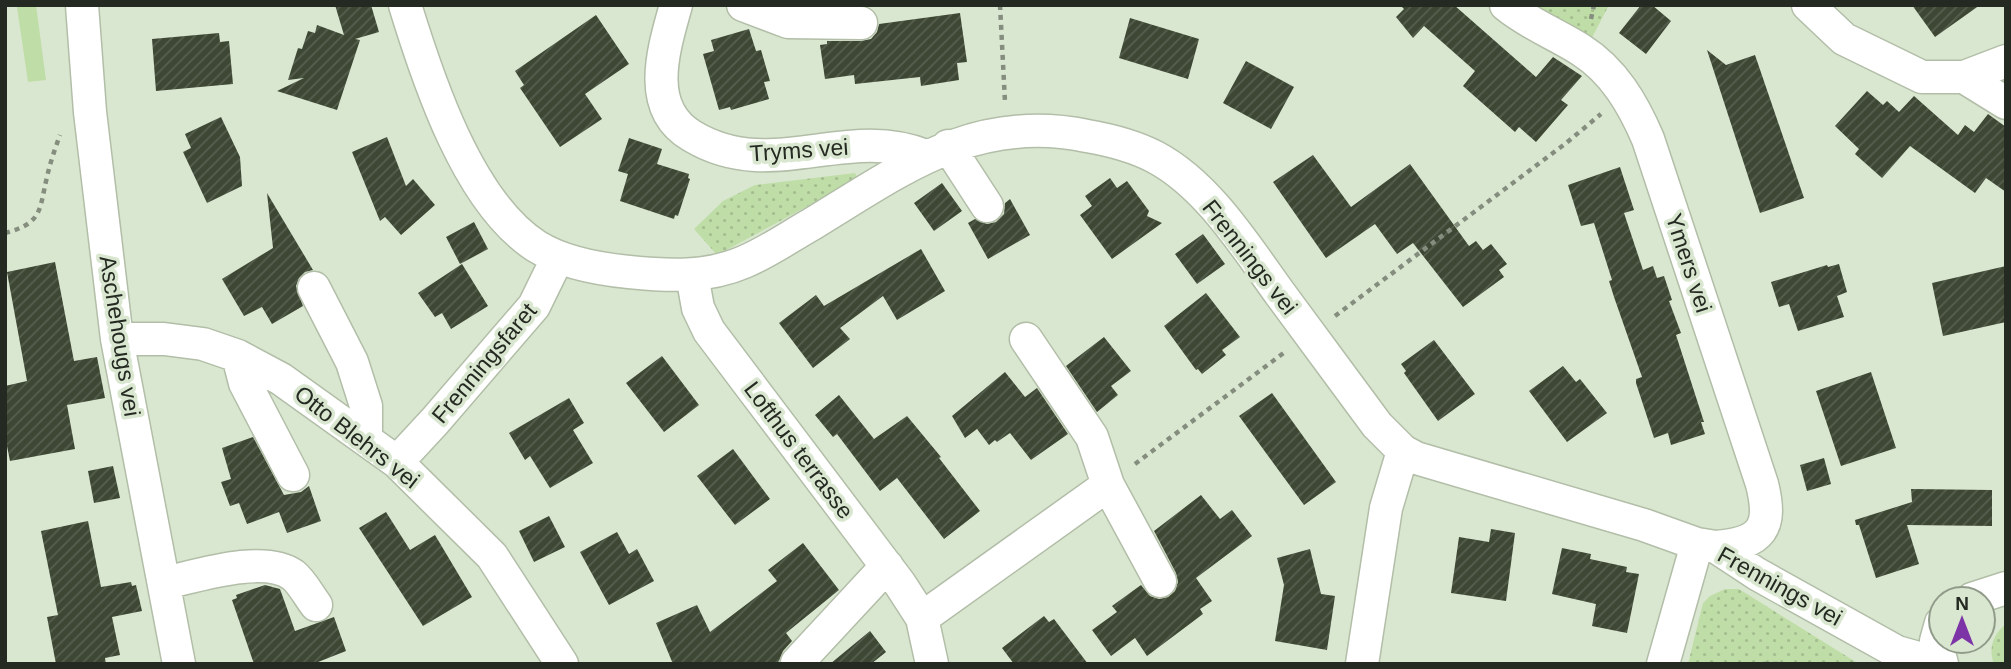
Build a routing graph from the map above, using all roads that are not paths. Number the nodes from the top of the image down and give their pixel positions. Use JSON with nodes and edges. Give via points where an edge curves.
{"nodes":[{"id":1,"x":82,"y":5,"type":"edge"},
{"id":2,"x":405,"y":5,"type":"edge"},
{"id":3,"x":676,"y":5,"type":"edge"},
{"id":4,"x":743,"y":5,"type":"edge"},
{"id":5,"x":1506,"y":5,"type":"edge"},
{"id":6,"x":1808,"y":5,"type":"edge"},
{"id":7,"x":861,"y":23,"type":"dead end"},
{"id":8,"x":2006,"y":61,"type":"edge"},
{"id":9,"x":1964,"y":77,"type":"junction"},
{"id":10,"x":2006,"y":103,"type":"edge"},
{"id":11,"x":937,"y":151,"type":"junction"},
{"id":12,"x":987,"y":206,"type":"dead end"},
{"id":13,"x":558,"y":257,"type":"junction"},
{"id":14,"x":692,"y":275,"type":"junction"},
{"id":15,"x":314,"y":288,"type":"dead end"},
{"id":16,"x":117,"y":339,"type":"junction"},
{"id":17,"x":1026,"y":339,"type":"dead end"},
{"id":18,"x":238,"y":356,"type":"junction"},
{"id":19,"x":366,"y":440,"type":"junction"},
{"id":20,"x":1403,"y":451,"type":"junction"},
{"id":21,"x":397,"y":462,"type":"junction"},
{"id":22,"x":293,"y":475,"type":"dead end"},
{"id":23,"x":1108,"y":485,"type":"junction"},
{"id":24,"x":1707,"y":545,"type":"junction"},
{"id":25,"x":887,"y":566,"type":"junction"},
{"id":26,"x":1160,"y":581,"type":"dead end"},
{"id":27,"x":165,"y":583,"type":"junction"},
{"id":28,"x":316,"y":605,"type":"dead end"},
{"id":29,"x":922,"y":618,"type":"junction"},
{"id":30,"x":1940,"y":659,"type":"edge"},
{"id":31,"x":797,"y":663,"type":"edge"},
{"id":32,"x":179,"y":664,"type":"edge"},
{"id":33,"x":562,"y":664,"type":"edge"},
{"id":34,"x":932,"y":664,"type":"edge"},
{"id":35,"x":1362,"y":664,"type":"edge"},
{"id":36,"x":1663,"y":664,"type":"edge"}],
"edges":[{"from":1,"to":16,"type":"street","name":"Aschehougs vei"},
{"from":2,"to":13,"type":"street","name":"Frennings vei","via":[[437,100],[473,172],[507,222]]},
{"from":3,"to":11,"type":"street","name":"Tryms vei","via":[[660,69],[662,93],[681,130],[691,136],[746,156],[884,144]]},
{"from":4,"to":7,"type":"street","via":[[788,22]]},
{"from":5,"to":24,"type":"street","name":"Ymers vei","via":[[1581,50],[1605,70],[1625,93],[1648,139],[1767,505],[1763,528],[1752,538],[1735,545]]},
{"from":6,"to":9,"type":"street","via":[[1844,39],[1922,77]]},
{"from":8,"to":9,"type":"street"},
{"from":9,"to":10,"type":"street"},
{"from":11,"to":12,"type":"street"},
{"from":11,"to":14,"type":"street","name":"Frennings vei","via":[[766,252],[719,271]]},
{"from":11,"to":20,"type":"street","name":"Frennings vei","via":[[1005,131],[1038,130],[1104,139],[1155,157],[1219,211],[1377,425]]},
{"from":13,"to":14,"type":"street","name":"Frennings vei","via":[[620,272]]},
{"from":13,"to":21,"type":"street","name":"Frenningsfaret","via":[[534,306]]},
{"from":14,"to":25,"type":"street","name":"Lofthus terrasse","via":[[698,308],[709,331]]},
{"from":15,"to":19,"type":"street","via":[[352,362],[366,406]]},
{"from":16,"to":18,"type":"street","name":"Otto Blehrs vei","via":[[203,344]]},
{"from":16,"to":27,"type":"street","name":"Aschehougs vei"},
{"from":17,"to":23,"type":"street","via":[[1092,437]]},
{"from":18,"to":19,"type":"street","name":"Otto Blehrs vei","via":[[281,379]]},
{"from":18,"to":22,"type":"street","via":[[245,383]]},
{"from":19,"to":21,"type":"street","name":"Otto Blehrs vei"},
{"from":20,"to":24,"type":"street","name":"Frennings vei","via":[[1452,470]]},
{"from":20,"to":35,"type":"street","via":[[1386,508]]},
{"from":21,"to":33,"type":"street","name":"Otto Blehrs vei","via":[[492,556]]},
{"from":23,"to":26,"type":"street"},
{"from":23,"to":29,"type":"street"},
{"from":24,"to":30,"type":"street","name":"Frennings vei","via":[[1897,652]]},
{"from":24,"to":36,"type":"street"},
{"from":25,"to":29,"type":"street","name":"Lofthus terrasse"},
{"from":25,"to":31,"type":"street"},
{"from":27,"to":28,"type":"street","via":[[231,567],[267,567],[292,575]]},
{"from":27,"to":32,"type":"street","name":"Aschehougs vei"},
{"from":29,"to":34,"type":"street","name":"Lofthus terrasse"}]}
